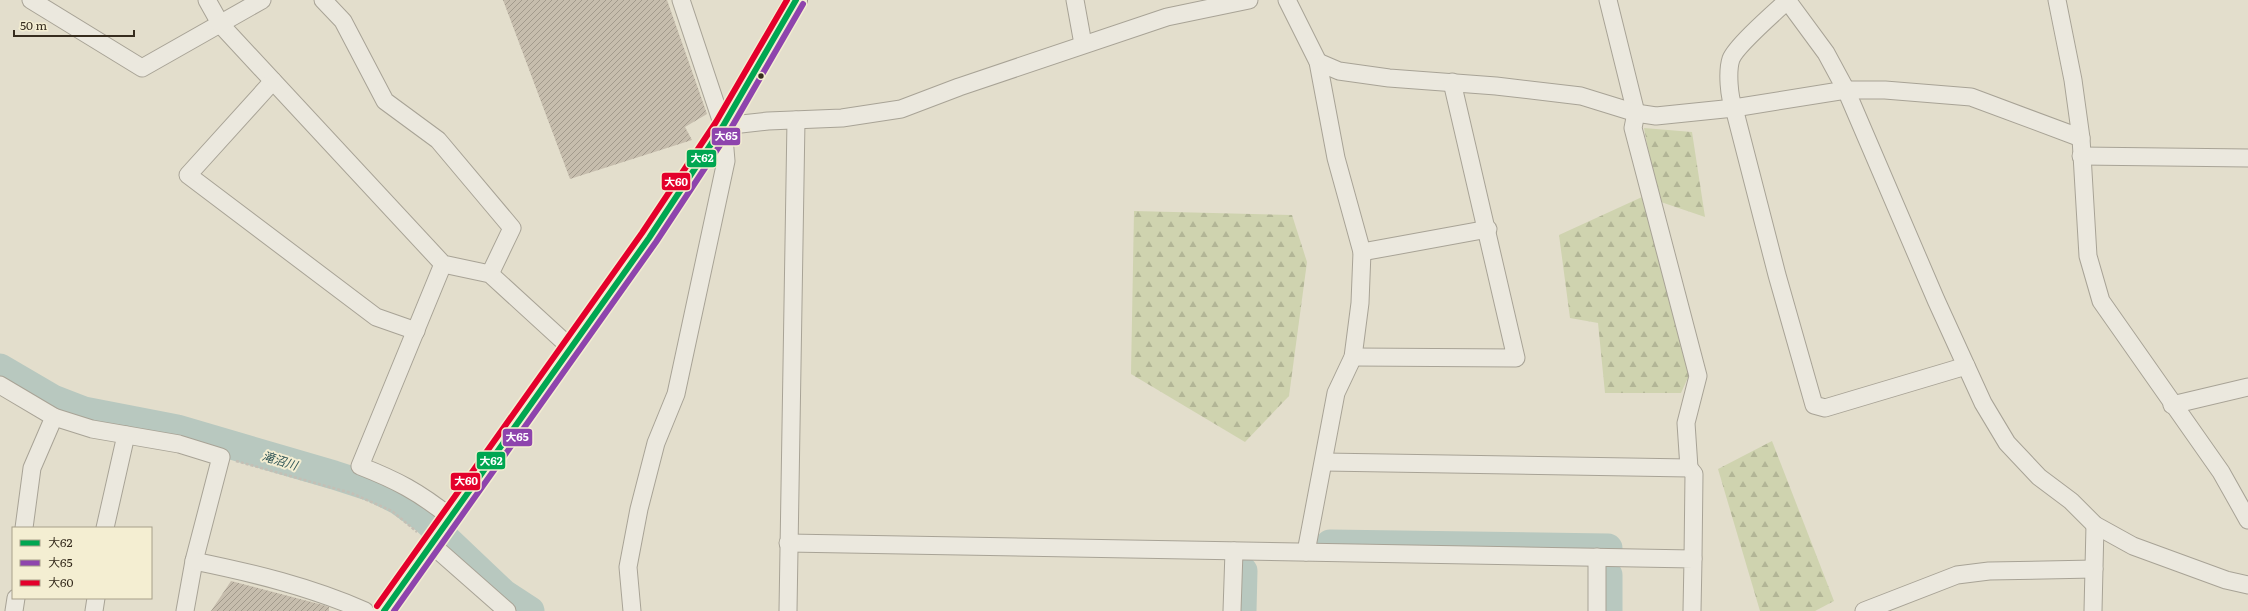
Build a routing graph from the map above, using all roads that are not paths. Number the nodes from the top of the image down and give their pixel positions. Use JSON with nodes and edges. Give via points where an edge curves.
{"nodes":[{"id":1,"x":31,"y":0,"type":"edge"},
{"id":2,"x":207,"y":0,"type":"edge"},
{"id":3,"x":262,"y":0,"type":"edge"},
{"id":4,"x":323,"y":0,"type":"edge"},
{"id":5,"x":681,"y":0,"type":"edge"},
{"id":6,"x":796,"y":0,"type":"edge"},
{"id":7,"x":1075,"y":0,"type":"edge"},
{"id":8,"x":1249,"y":0,"type":"edge"},
{"id":9,"x":1287,"y":0,"type":"edge"},
{"id":10,"x":1608,"y":0,"type":"edge"},
{"id":11,"x":1787,"y":0,"type":"edge"},
{"id":12,"x":2057,"y":0,"type":"edge"},
{"id":13,"x":221,"y":25,"type":"junction"},
{"id":14,"x":1083,"y":44,"type":"junction"},
{"id":15,"x":1318,"y":62,"type":"junction"},
{"id":16,"x":273,"y":81,"type":"junction"},
{"id":17,"x":1452,"y":82,"type":"junction"},
{"id":18,"x":1846,"y":90,"type":"junction"},
{"id":19,"x":1734,"y":108,"type":"junction"},
{"id":20,"x":1636,"y":113,"type":"junction"},
{"id":21,"x":796,"y":120,"type":"junction"},
{"id":22,"x":723,"y":126,"type":"junction"},
{"id":23,"x":2081,"y":138,"type":"junction"},
{"id":24,"x":2082,"y":156,"type":"junction"},
{"id":25,"x":2248,"y":158,"type":"edge"},
{"id":26,"x":1488,"y":229,"type":"junction"},
{"id":27,"x":1362,"y":252,"type":"junction"},
{"id":28,"x":443,"y":264,"type":"junction"},
{"id":29,"x":490,"y":274,"type":"junction"},
{"id":30,"x":416,"y":331,"type":"junction"},
{"id":31,"x":572,"y":349,"type":"junction"},
{"id":32,"x":1353,"y":357,"type":"junction"},
{"id":33,"x":1966,"y":366,"type":"junction"},
{"id":34,"x":0,"y":385,"type":"edge"},
{"id":35,"x":2248,"y":387,"type":"edge"},
{"id":36,"x":2172,"y":404,"type":"junction"},
{"id":37,"x":54,"y":417,"type":"junction"},
{"id":38,"x":126,"y":435,"type":"junction"},
{"id":39,"x":1324,"y":462,"type":"junction"},
{"id":40,"x":1689,"y":468,"type":"junction"},
{"id":41,"x":2248,"y":520,"type":"edge"},
{"id":42,"x":2095,"y":525,"type":"junction"},
{"id":43,"x":24,"y":527,"type":"edge"},
{"id":44,"x":105,"y":527,"type":"edge"},
{"id":45,"x":440,"y":531,"type":"junction"},
{"id":46,"x":788,"y":543,"type":"junction"},
{"id":47,"x":1234,"y":551,"type":"junction"},
{"id":48,"x":1306,"y":552,"type":"junction"},
{"id":49,"x":1597,"y":557,"type":"junction"},
{"id":50,"x":1693,"y":559,"type":"junction"},
{"id":51,"x":194,"y":561,"type":"junction"},
{"id":52,"x":2094,"y":569,"type":"junction"},
{"id":53,"x":2248,"y":585,"type":"edge"},
{"id":54,"x":16,"y":599,"type":"edge"},
{"id":55,"x":96,"y":599,"type":"edge"},
{"id":56,"x":14,"y":611,"type":"edge"},
{"id":57,"x":94,"y":611,"type":"edge"},
{"id":58,"x":185,"y":611,"type":"edge"},
{"id":59,"x":366,"y":611,"type":"edge"},
{"id":60,"x":384,"y":611,"type":"edge"},
{"id":61,"x":507,"y":611,"type":"edge"},
{"id":62,"x":632,"y":611,"type":"edge"},
{"id":63,"x":788,"y":611,"type":"edge"},
{"id":64,"x":1232,"y":611,"type":"edge"},
{"id":65,"x":1597,"y":611,"type":"edge"},
{"id":66,"x":1692,"y":611,"type":"edge"},
{"id":67,"x":1864,"y":611,"type":"edge"},
{"id":68,"x":2094,"y":611,"type":"edge"}],
"edges":[{"from":1,"to":13,"type":"street","via":[[142,68]]},
{"from":2,"to":13,"type":"street"},
{"from":3,"to":13,"type":"street"},
{"from":4,"to":29,"type":"street","via":[[343,21],[385,101],[438,140],[512,228]]},
{"from":5,"to":22,"type":"street"},
{"from":6,"to":22,"type":"main road"},
{"from":7,"to":14,"type":"street"},
{"from":8,"to":14,"type":"street","via":[[1167,17]]},
{"from":9,"to":15,"type":"street"},
{"from":10,"to":20,"type":"street"},
{"from":11,"to":18,"type":"street","via":[[1826,53]]},
{"from":11,"to":19,"type":"street","via":[[1748,38],[1731,59],[1730,98]]},
{"from":12,"to":23,"type":"street","via":[[2073,80]]},
{"from":13,"to":16,"type":"street"},
{"from":14,"to":21,"type":"street","via":[[959,86],[901,110],[842,118]]},
{"from":15,"to":17,"type":"street","via":[[1339,71]]},
{"from":15,"to":27,"type":"street","via":[[1336,158]]},
{"from":16,"to":28,"type":"street"},
{"from":16,"to":30,"type":"street","via":[[188,175],[376,317]]},
{"from":17,"to":20,"type":"street","via":[[1581,96]]},
{"from":17,"to":26,"type":"street"},
{"from":18,"to":19,"type":"street"},
{"from":18,"to":23,"type":"street","via":[[1885,90],[1970,97]]},
{"from":18,"to":33,"type":"street"},
{"from":19,"to":20,"type":"street","via":[[1656,116]]},
{"from":19,"to":33,"type":"street","via":[[1814,405],[1825,408]]},
{"from":20,"to":40,"type":"street","via":[[1633,128],[1698,376],[1686,423]]},
{"from":21,"to":22,"type":"street"},
{"from":21,"to":46,"type":"street"},
{"from":22,"to":31,"type":"main road"},
{"from":22,"to":62,"type":"street","via":[[726,161],[690,333],[676,394],[656,443],[628,567]]},
{"from":23,"to":24,"type":"street"},
{"from":24,"to":25,"type":"street"},
{"from":24,"to":36,"type":"street","via":[[2088,256],[2101,301]]},
{"from":26,"to":27,"type":"street"},
{"from":26,"to":32,"type":"street","via":[[1516,358]]},
{"from":27,"to":32,"type":"street","via":[[1360,303]]},
{"from":28,"to":29,"type":"street"},
{"from":28,"to":30,"type":"street"},
{"from":29,"to":31,"type":"street"},
{"from":30,"to":45,"type":"street","via":[[360,466],[424,496]]},
{"from":31,"to":45,"type":"main road"},
{"from":32,"to":39,"type":"street","via":[[1336,393]]},
{"from":33,"to":42,"type":"street","via":[[1983,403],[2007,443],[2039,477],[2071,500]]},
{"from":34,"to":37,"type":"street"},
{"from":35,"to":36,"type":"street"},
{"from":36,"to":41,"type":"street","via":[[2221,472]]},
{"from":37,"to":38,"type":"street","via":[[92,429]]},
{"from":37,"to":43,"type":"street","via":[[32,468]]},
{"from":38,"to":44,"type":"street"},
{"from":38,"to":51,"type":"street","via":[[179,444],[221,457]]},
{"from":39,"to":40,"type":"street"},
{"from":39,"to":48,"type":"street"},
{"from":40,"to":50,"type":"street","via":[[1694,474]]},
{"from":42,"to":52,"type":"street"},
{"from":42,"to":53,"type":"street","via":[[2133,546],[2226,580]]},
{"from":45,"to":60,"type":"main road"},
{"from":45,"to":61,"type":"street"},
{"from":46,"to":47,"type":"street"},
{"from":46,"to":63,"type":"street"},
{"from":47,"to":48,"type":"street"},
{"from":47,"to":64,"type":"street"},
{"from":48,"to":49,"type":"street"},
{"from":49,"to":50,"type":"street"},
{"from":49,"to":65,"type":"street"},
{"from":50,"to":66,"type":"street"},
{"from":51,"to":58,"type":"street"},
{"from":51,"to":59,"type":"street","via":[[245,571],[330,595]]},
{"from":52,"to":67,"type":"street","via":[[1988,571],[1957,575]]},
{"from":52,"to":68,"type":"street"},
{"from":54,"to":56,"type":"street"},
{"from":55,"to":57,"type":"street"}]}
